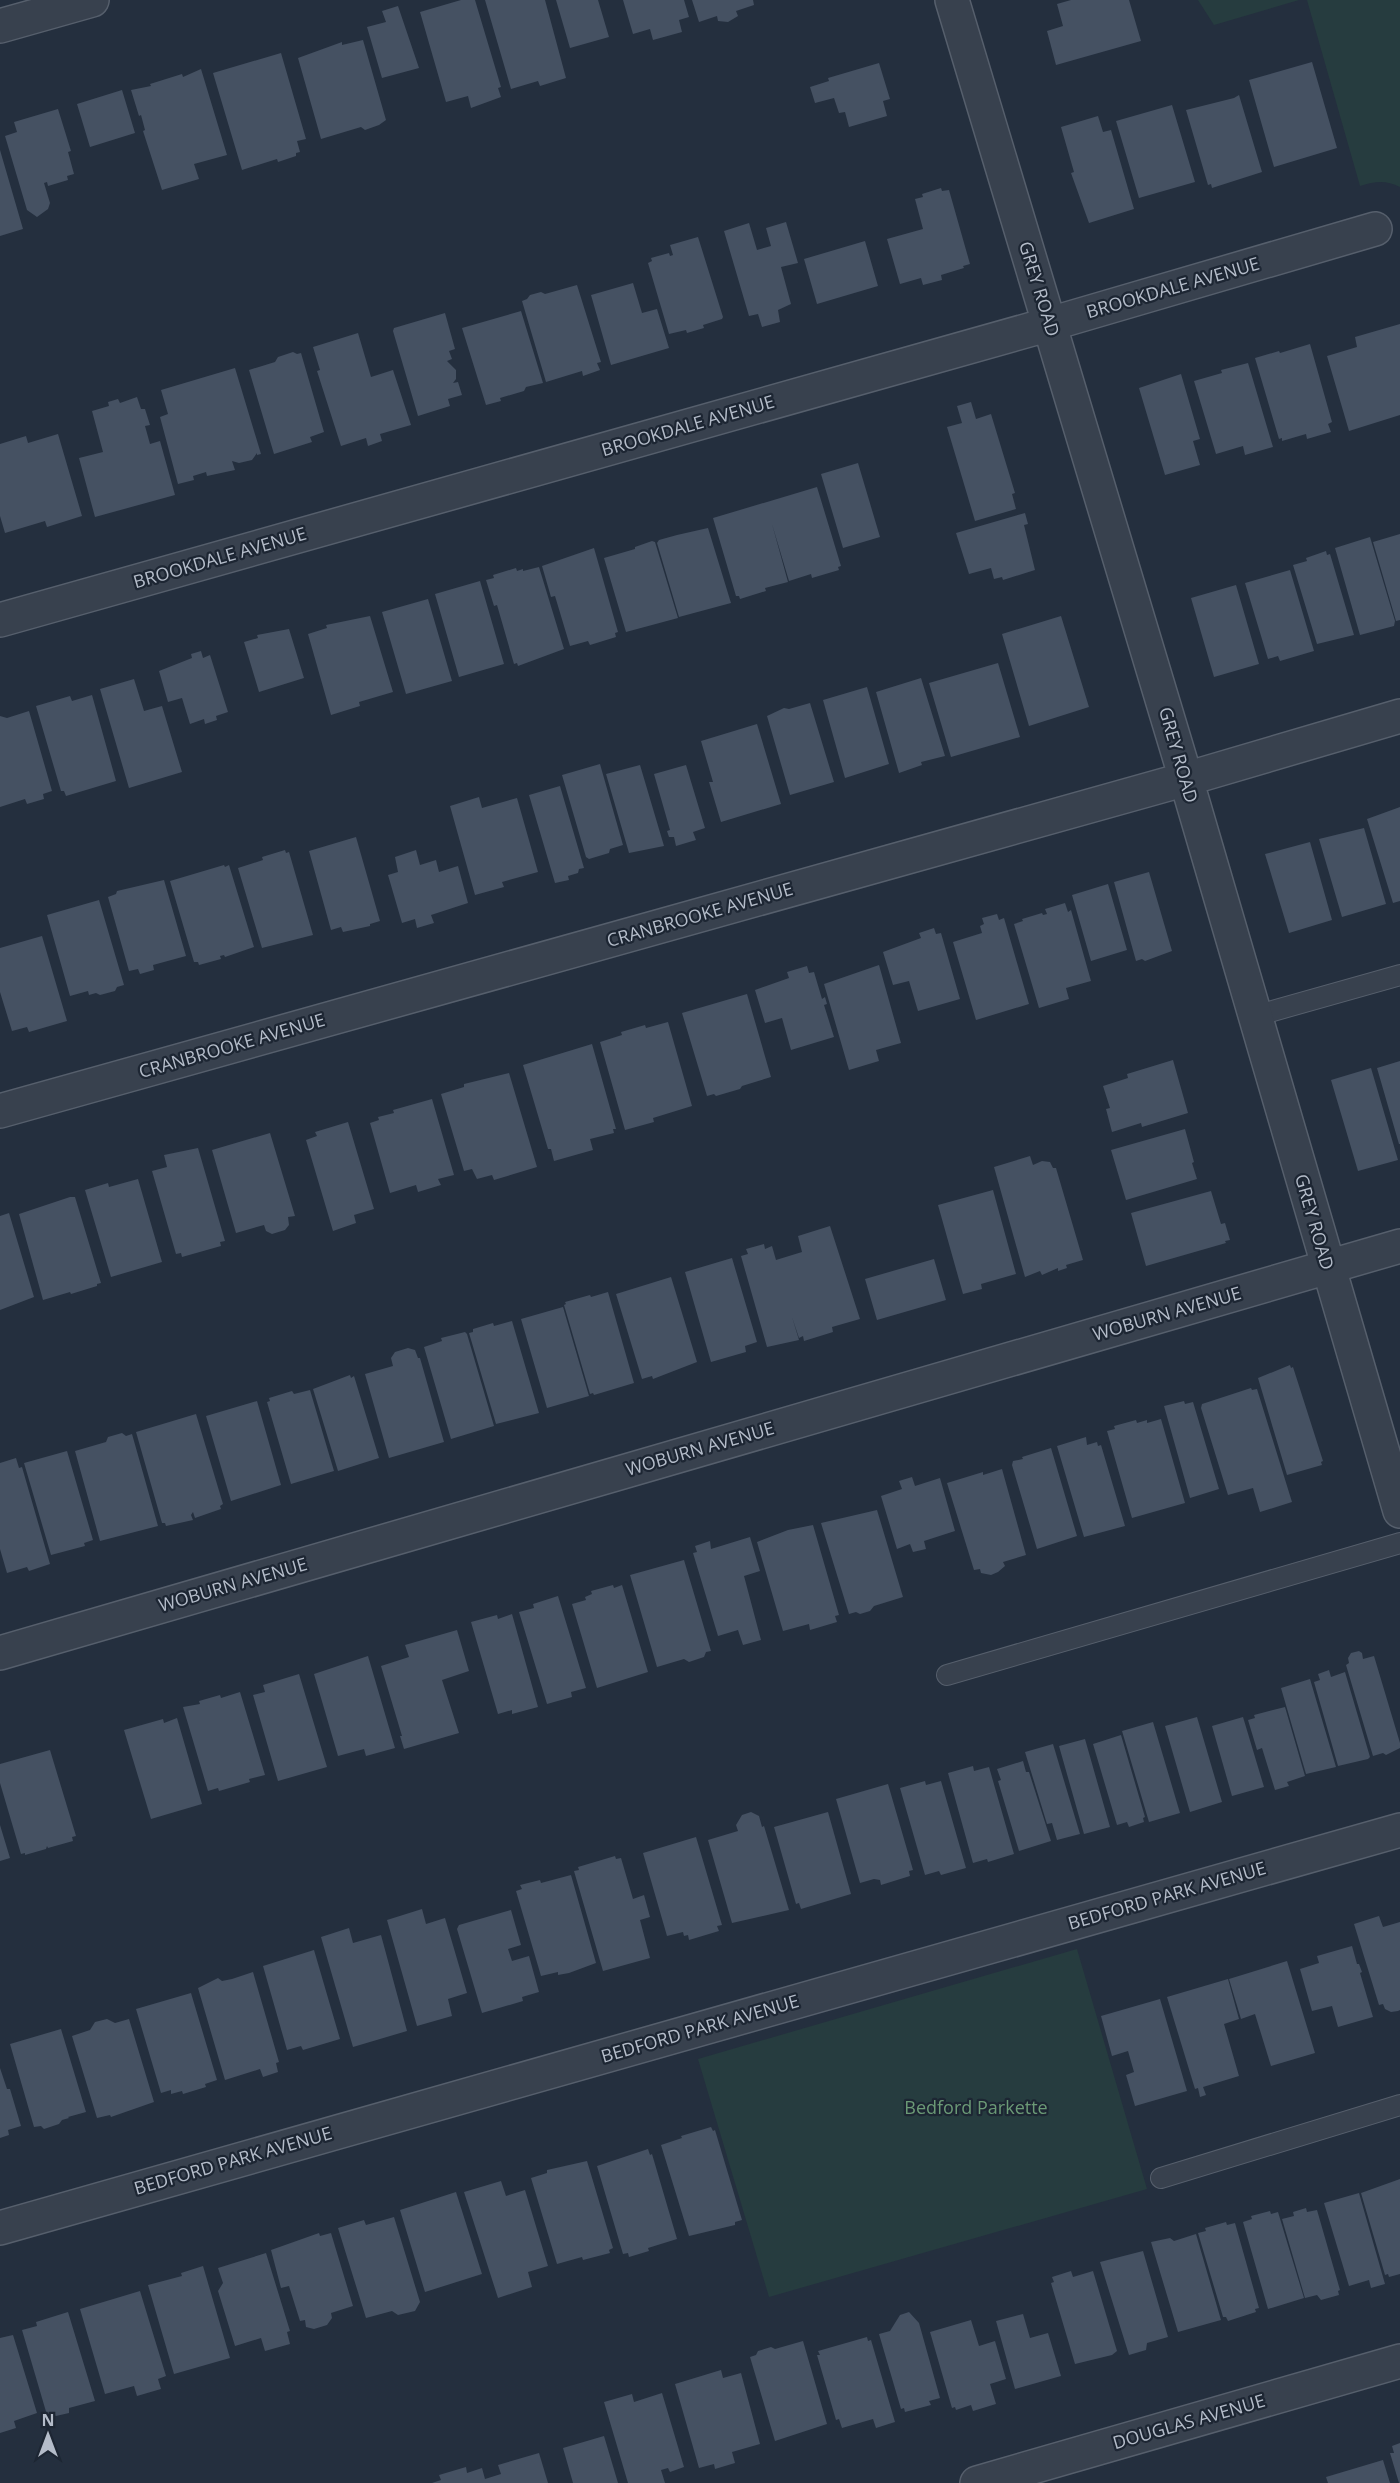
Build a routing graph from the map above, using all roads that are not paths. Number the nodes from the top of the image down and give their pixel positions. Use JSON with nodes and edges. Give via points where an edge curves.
{"nodes":[{"id":1,"x":92,"y":0,"type":"edge"},
{"id":2,"x":952,"y":0,"type":"edge"},
{"id":3,"x":0,"y":27,"type":"edge"},
{"id":4,"x":1375,"y":229,"type":"dead end"},
{"id":5,"x":1050,"y":324,"type":"junction"},
{"id":6,"x":0,"y":620,"type":"edge"},
{"id":7,"x":1400,"y":716,"type":"edge"},
{"id":8,"x":1186,"y":779,"type":"junction"},
{"id":9,"x":1400,"y":975,"type":"edge"},
{"id":10,"x":1255,"y":1016,"type":"junction"},
{"id":11,"x":0,"y":1111,"type":"edge"},
{"id":12,"x":1400,"y":1246,"type":"edge"},
{"id":13,"x":1327,"y":1267,"type":"junction"},
{"id":14,"x":1400,"y":1511,"type":"edge"},
{"id":15,"x":1400,"y":1543,"type":"edge"},
{"id":16,"x":0,"y":1653,"type":"edge"},
{"id":17,"x":947,"y":1676,"type":"dead end"},
{"id":18,"x":1400,"y":1830,"type":"edge"},
{"id":19,"x":1400,"y":2105,"type":"edge"},
{"id":20,"x":1161,"y":2178,"type":"dead end"},
{"id":21,"x":0,"y":2228,"type":"edge"},
{"id":22,"x":1400,"y":2361,"type":"edge"},
{"id":23,"x":977,"y":2483,"type":"edge"}],
"edges":[{"from":1,"to":3,"type":"street"},
{"from":2,"to":5,"type":"street","name":"GREY ROAD"},
{"from":4,"to":5,"type":"street","name":"BROOKDALE AVENUE"},
{"from":5,"to":6,"type":"street","name":"BROOKDALE AVENUE"},
{"from":5,"to":8,"type":"street","name":"GREY ROAD"},
{"from":7,"to":8,"type":"street","name":"CRANBROOKE AVENUE"},
{"from":8,"to":10,"type":"street","name":"GREY ROAD"},
{"from":8,"to":11,"type":"street","name":"CRANBROOKE AVENUE"},
{"from":9,"to":10,"type":"lane"},
{"from":10,"to":13,"type":"street","name":"GREY ROAD"},
{"from":12,"to":13,"type":"street","name":"WOBURN AVENUE"},
{"from":13,"to":14,"type":"street","name":"GREY ROAD"},
{"from":13,"to":16,"type":"street","name":"WOBURN AVENUE"},
{"from":15,"to":17,"type":"lane"},
{"from":18,"to":21,"type":"street","name":"BEDFORD PARK AVENUE"},
{"from":19,"to":20,"type":"lane"},
{"from":22,"to":23,"type":"street","name":"DOUGLAS AVENUE"}]}
